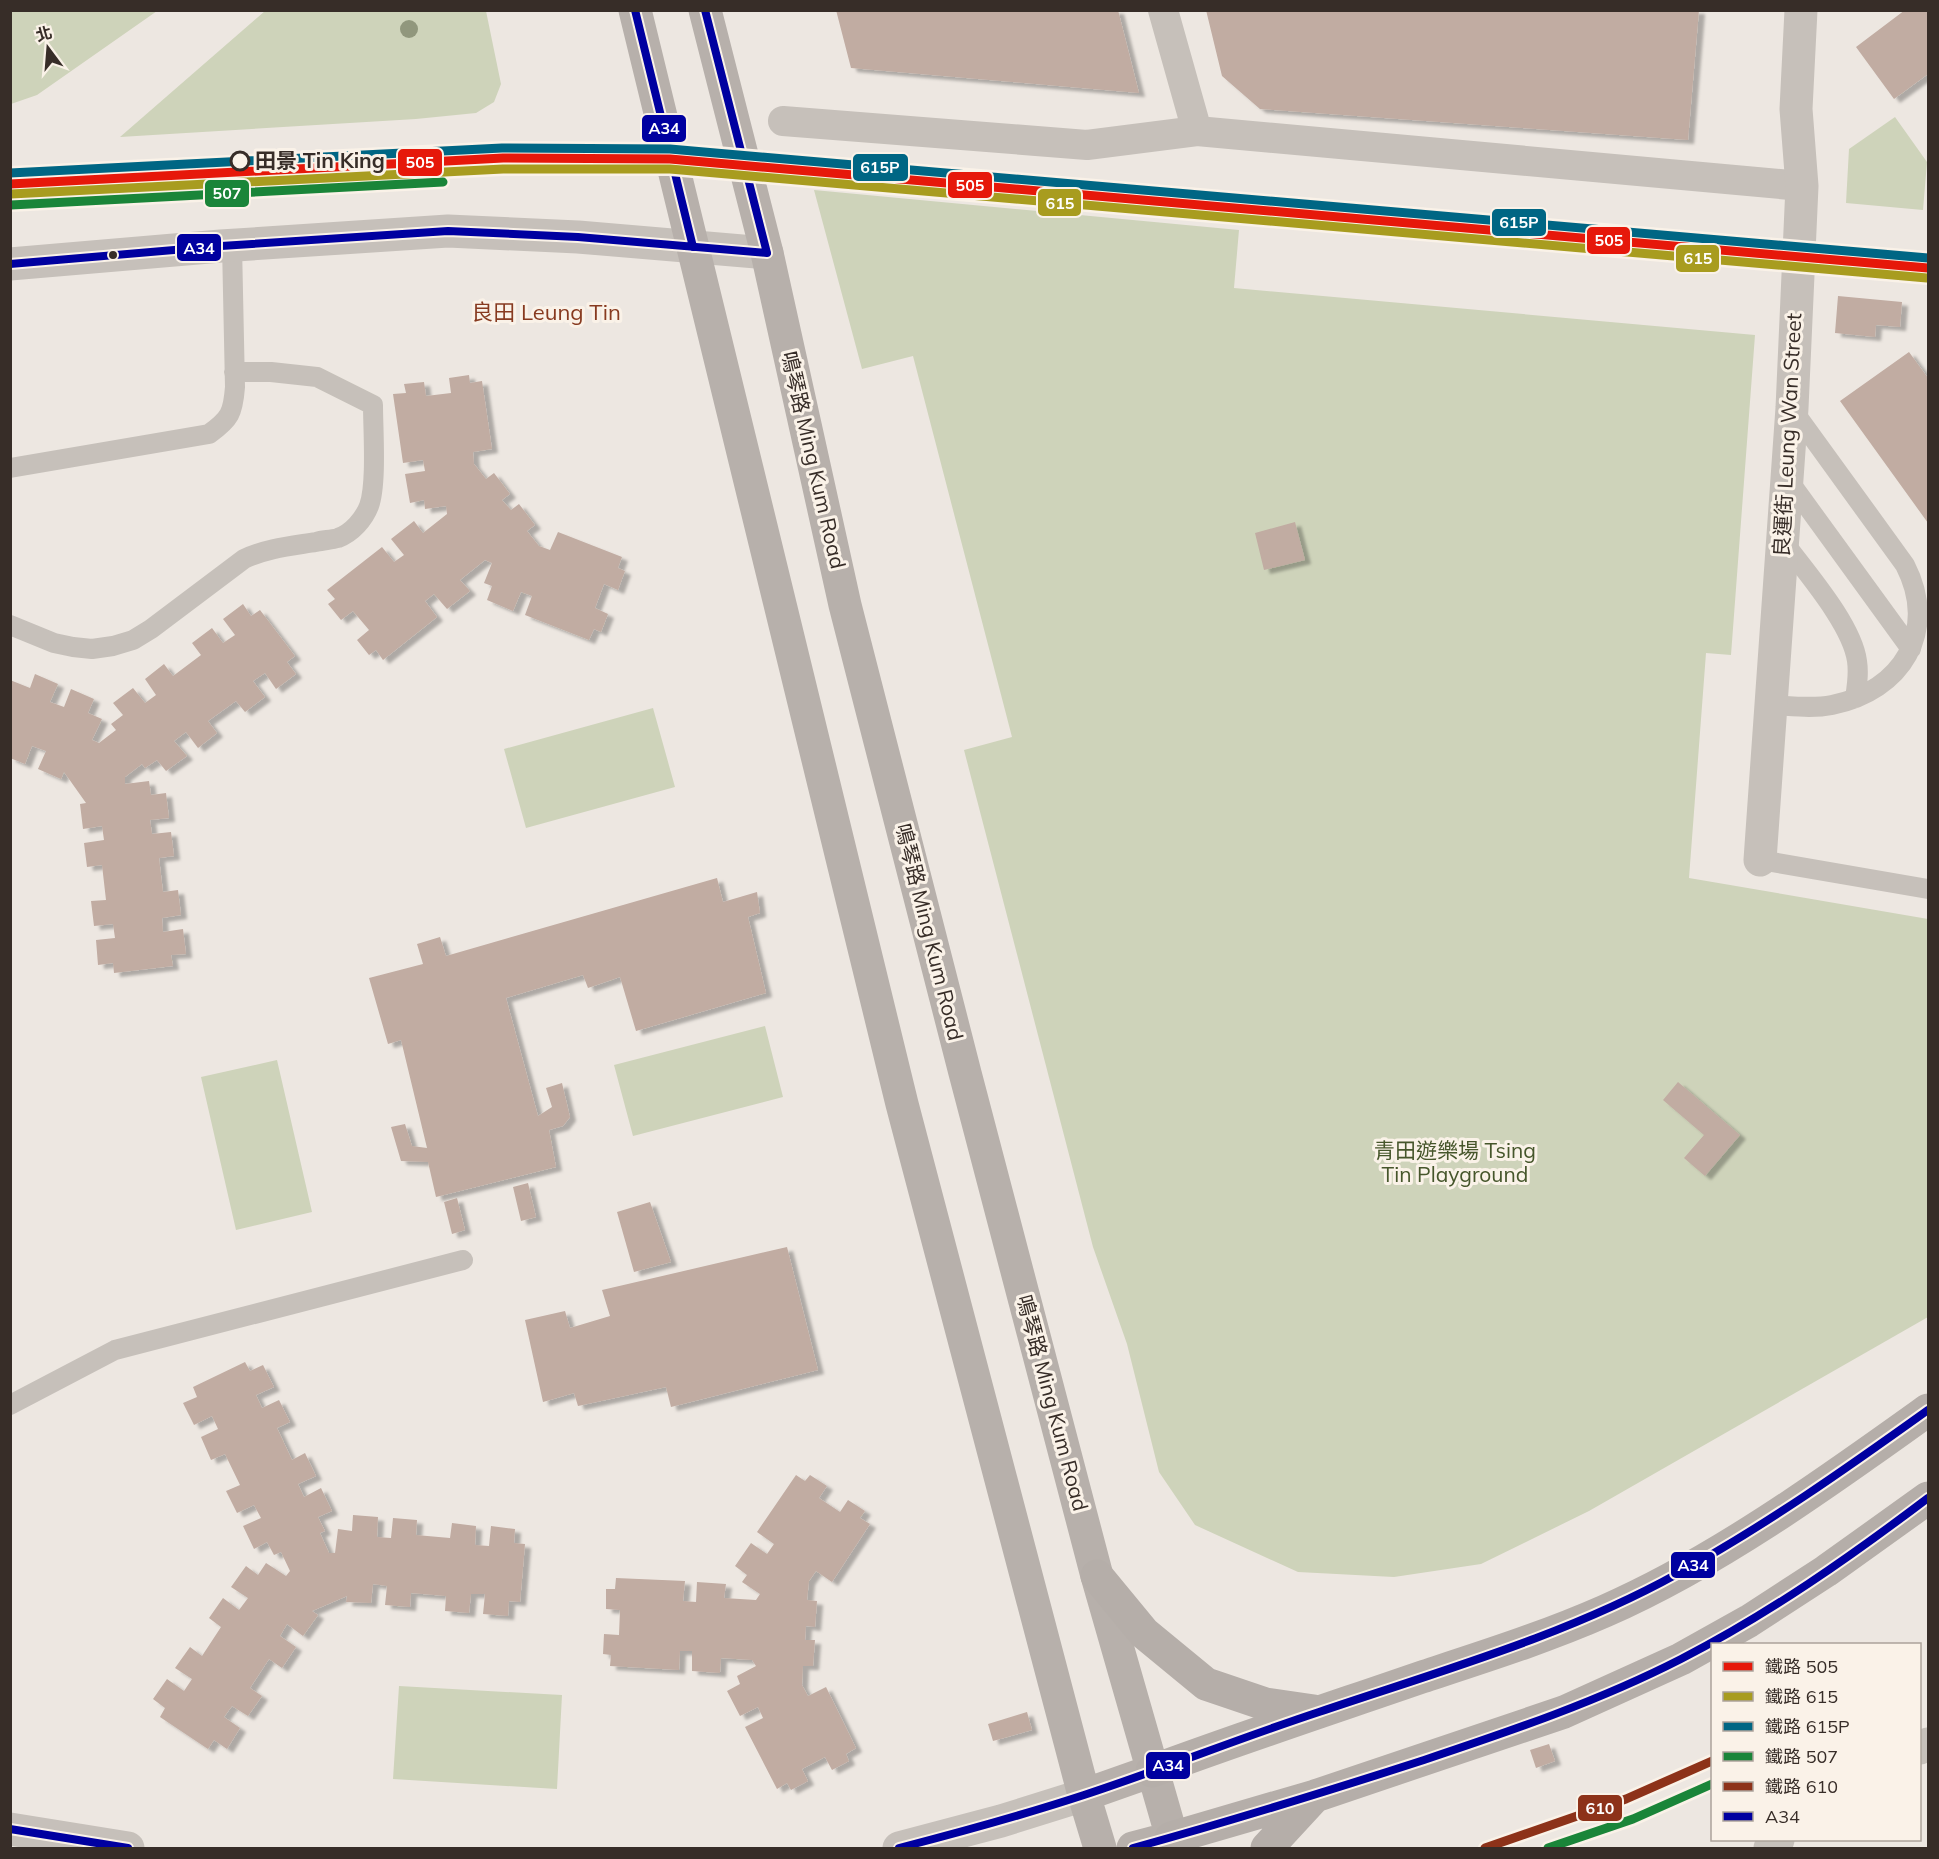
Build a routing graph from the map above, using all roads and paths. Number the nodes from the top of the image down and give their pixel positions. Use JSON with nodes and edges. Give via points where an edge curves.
{"nodes":[{"id":1,"x":635,"y":10,"type":"edge"},
{"id":2,"x":705,"y":10,"type":"edge"},
{"id":3,"x":1163,"y":10,"type":"edge"},
{"id":4,"x":1801,"y":10,"type":"edge"},
{"id":5,"x":783,"y":120,"type":"dead end"},
{"id":6,"x":1197,"y":131,"type":"junction"},
{"id":7,"x":1802,"y":186,"type":"junction"},
{"id":8,"x":232,"y":245,"type":"junction"},
{"id":9,"x":693,"y":247,"type":"junction"},
{"id":10,"x":767,"y":253,"type":"junction"},
{"id":11,"x":10,"y":264,"type":"edge"},
{"id":12,"x":234,"y":372,"type":"junction"},
{"id":13,"x":1792,"y":408,"type":"junction"},
{"id":14,"x":10,"y":468,"type":"edge"},
{"id":15,"x":1786,"y":477,"type":"junction"},
{"id":16,"x":1782,"y":540,"type":"junction"},
{"id":17,"x":10,"y":625,"type":"edge"},
{"id":18,"x":1911,"y":649,"type":"junction"},
{"id":19,"x":1855,"y":698,"type":"junction"},
{"id":20,"x":1772,"y":705,"type":"junction"},
{"id":21,"x":1760,"y":860,"type":"joint"},
{"id":22,"x":1929,"y":889,"type":"edge"},
{"id":23,"x":463,"y":1260,"type":"dead end"},
{"id":24,"x":10,"y":1405,"type":"edge"},
{"id":25,"x":1929,"y":1410,"type":"edge"},
{"id":26,"x":1929,"y":1498,"type":"edge"},
{"id":27,"x":1097,"y":1576,"type":"junction"},
{"id":28,"x":1321,"y":1712,"type":"junction"},
{"id":29,"x":1152,"y":1771,"type":"junction"},
{"id":30,"x":1084,"y":1795,"type":"junction"},
{"id":31,"x":1315,"y":1796,"type":"junction"},
{"id":32,"x":10,"y":1829,"type":"edge"},
{"id":33,"x":1173,"y":1843,"type":"edge"},
{"id":34,"x":128,"y":1848,"type":"edge"},
{"id":35,"x":899,"y":1848,"type":"edge"},
{"id":36,"x":1100,"y":1848,"type":"edge"},
{"id":37,"x":1133,"y":1848,"type":"edge"},
{"id":38,"x":1267,"y":1848,"type":"edge"}],
"edges":[{"from":1,"to":9,"type":"main road"},
{"from":2,"to":10,"type":"main road","name":"鳴琴路 Ming Kum Road"},
{"from":3,"to":6,"type":"street"},
{"from":4,"to":7,"type":"street","name":"良運街 Leung Wan Street","via":[[1796,109]]},
{"from":5,"to":6,"type":"street","via":[[1087,145]]},
{"from":6,"to":7,"type":"street"},
{"from":7,"to":13,"type":"street","name":"良運街 Leung Wan Street"},
{"from":8,"to":9,"type":"street","via":[[448,231]]},
{"from":8,"to":11,"type":"street"},
{"from":8,"to":12,"type":"lane"},
{"from":9,"to":10,"type":"street"},
{"from":9,"to":30,"type":"main road","via":[[902,1104]]},
{"from":10,"to":27,"type":"main road","name":"鳴琴路 Ming Kum Road","via":[[845,605]]},
{"from":12,"to":14,"type":"lane","via":[[234,405],[225,422],[209,434]]},
{"from":12,"to":17,"type":"lane","via":[[317,377],[373,405],[373,491],[362,519],[338,538],[274,549],[244,559],[133,640],[92,649],[73,647]]},
{"from":13,"to":15,"type":"street","name":"良運街 Leung Wan Street"},
{"from":13,"to":18,"type":"lane","via":[[1914,581],[1919,615]]},
{"from":15,"to":16,"type":"street","name":"良運街 Leung Wan Street"},
{"from":15,"to":18,"type":"lane"},
{"from":16,"to":19,"type":"lane","via":[[1851,640],[1857,669]]},
{"from":16,"to":20,"type":"street","name":"良運街 Leung Wan Street"},
{"from":18,"to":19,"type":"lane","via":[[1888,680]]},
{"from":19,"to":20,"type":"lane","via":[[1810,707]]},
{"from":20,"to":21,"type":"street","name":"良運街 Leung Wan Street"},
{"from":21,"to":22,"type":"lane"},
{"from":23,"to":24,"type":"lane","via":[[115,1350]]},
{"from":25,"to":28,"type":"main road","via":[[1744,1535],[1606,1610],[1534,1639]]},
{"from":26,"to":31,"type":"main road","via":[[1827,1571],[1681,1659],[1564,1712]]},
{"from":27,"to":28,"type":"main road","via":[[1144,1633],[1206,1684],[1265,1704]]},
{"from":27,"to":29,"type":"main road","name":"鳴琴路 Ming Kum Road"},
{"from":28,"to":29,"type":"main road"},
{"from":29,"to":30,"type":"main road"},
{"from":29,"to":33,"type":"main road","name":"鳴琴路 Ming Kum Road"},
{"from":30,"to":35,"type":"street"},
{"from":30,"to":36,"type":"main road"},
{"from":31,"to":33,"type":"main road"},
{"from":31,"to":38,"type":"main road"},
{"from":32,"to":34,"type":"street"},
{"from":33,"to":37,"type":"main road"}]}
